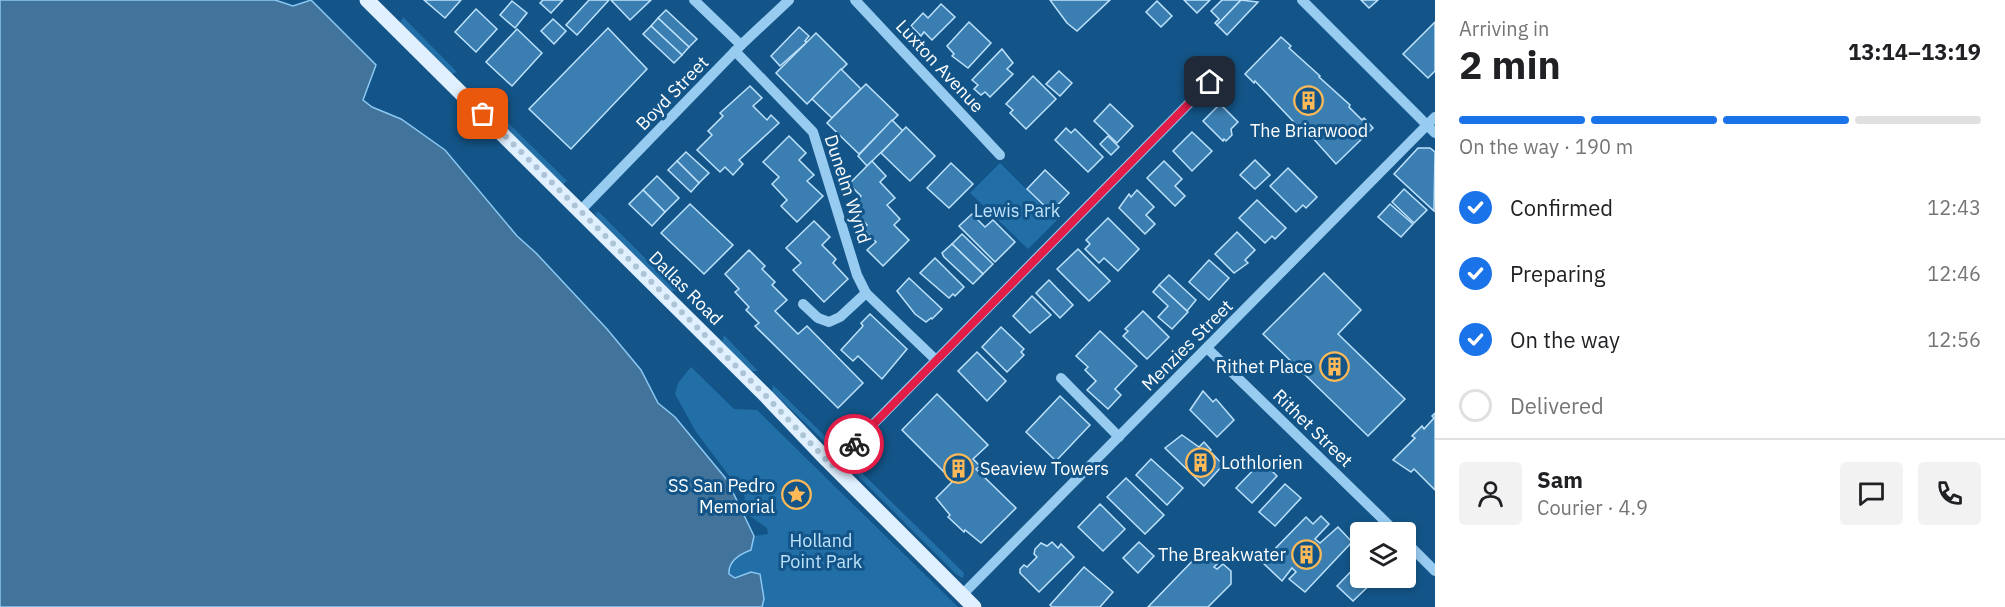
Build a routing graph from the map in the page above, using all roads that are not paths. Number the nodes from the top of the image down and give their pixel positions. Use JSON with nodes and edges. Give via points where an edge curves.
{"nodes":[{"id":1,"x":367,"y":0,"type":"edge"},
{"id":2,"x":694,"y":0,"type":"edge"},
{"id":3,"x":789,"y":0,"type":"edge"},
{"id":4,"x":855,"y":0,"type":"edge"},
{"id":5,"x":1302,"y":0,"type":"edge"},
{"id":6,"x":738,"y":48,"type":"junction"},
{"id":7,"x":1210,"y":82,"type":"dead end"},
{"id":8,"x":1432,"y":125,"type":"edge"},
{"id":9,"x":1000,"y":155,"type":"dead end"},
{"id":10,"x":580,"y":211,"type":"junction"},
{"id":11,"x":866,"y":293,"type":"junction"},
{"id":12,"x":803,"y":304,"type":"dead end"},
{"id":13,"x":1207,"y":348,"type":"junction"},
{"id":14,"x":936,"y":360,"type":"junction"},
{"id":15,"x":1061,"y":378,"type":"dead end"},
{"id":16,"x":1119,"y":437,"type":"junction"},
{"id":17,"x":832,"y":466,"type":"junction"},
{"id":18,"x":1386,"y":522,"type":"edge"},
{"id":19,"x":1416,"y":552,"type":"edge"},
{"id":20,"x":1435,"y":571,"type":"edge"},
{"id":21,"x":963,"y":595,"type":"junction"},
{"id":22,"x":974,"y":607,"type":"edge"}],
"edges":[{"from":1,"to":10,"type":"main road","name":"Dallas Road"},
{"from":2,"to":6,"type":"street","name":"Dunelm Wynd"},
{"from":3,"to":6,"type":"street","name":"Boyd Street"},
{"from":4,"to":9,"type":"street","name":"Luxton Avenue"},
{"from":5,"to":8,"type":"street"},
{"from":6,"to":10,"type":"street","name":"Boyd Street"},
{"from":6,"to":11,"type":"street","name":"Dunelm Wynd","via":[[813,132]]},
{"from":7,"to":14,"type":"street"},
{"from":8,"to":13,"type":"street","name":"Menzies Street"},
{"from":10,"to":17,"type":"main road","name":"Dallas Road"},
{"from":11,"to":12,"type":"street","via":[[828,322]]},
{"from":11,"to":14,"type":"street","name":"Dunelm Wynd"},
{"from":13,"to":16,"type":"street","name":"Menzies Street"},
{"from":13,"to":18,"type":"street","name":"Rithet Street"},
{"from":14,"to":17,"type":"street"},
{"from":15,"to":16,"type":"street"},
{"from":16,"to":21,"type":"street","name":"Menzies Street"},
{"from":17,"to":21,"type":"main road","name":"Dallas Road"},
{"from":19,"to":20,"type":"street"},
{"from":21,"to":22,"type":"main road","name":"Dallas Road"}]}
